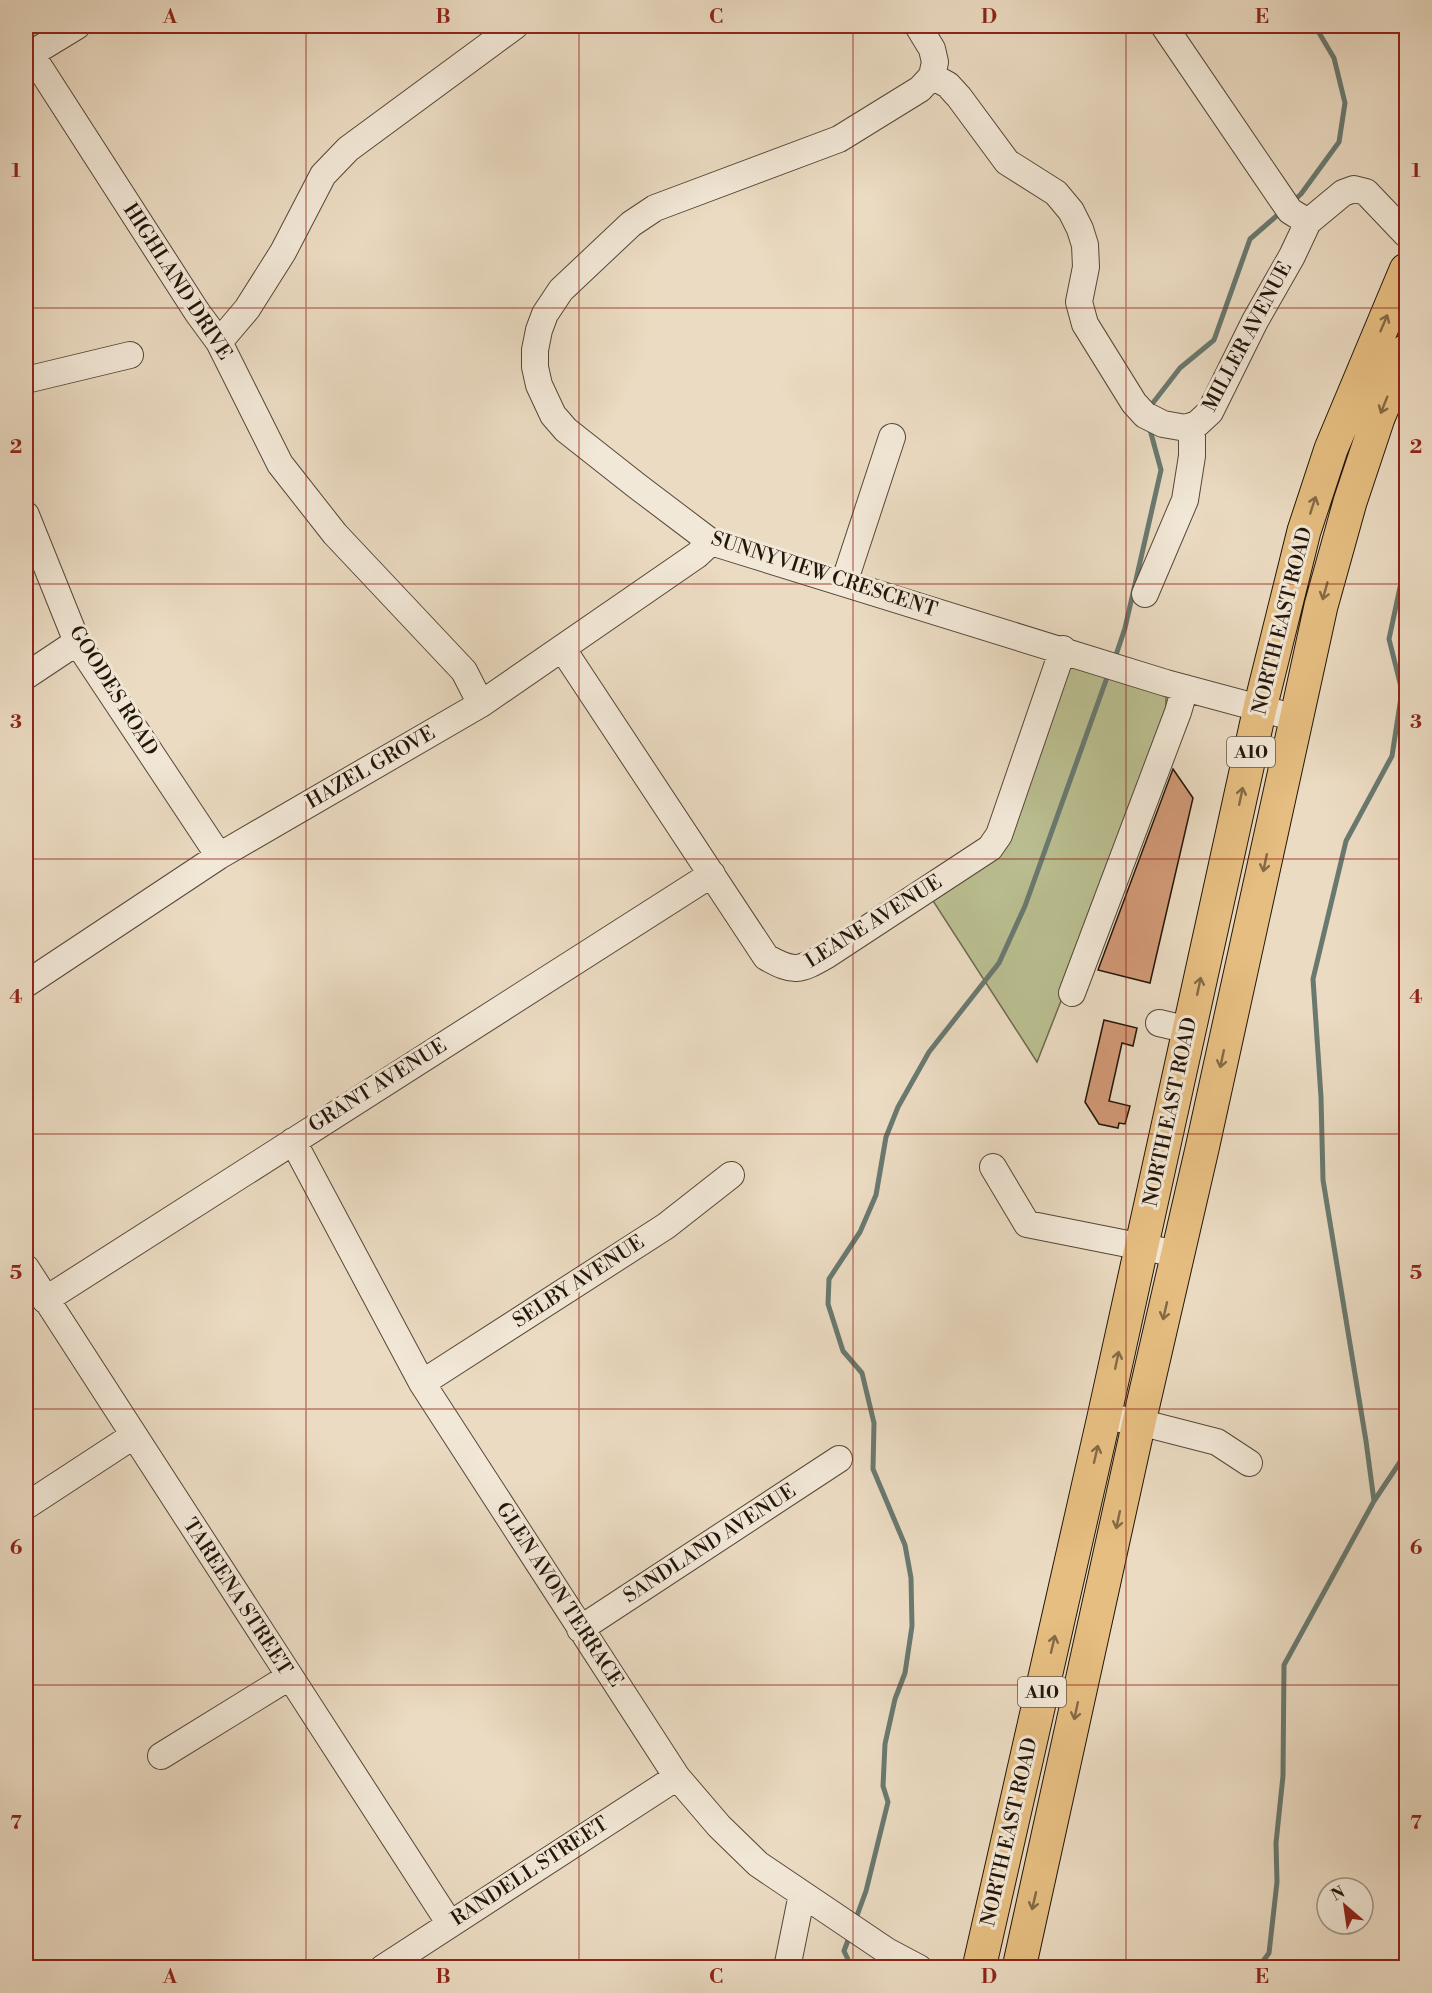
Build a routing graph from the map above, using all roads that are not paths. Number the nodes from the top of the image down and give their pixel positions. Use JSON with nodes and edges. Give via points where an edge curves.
{"nodes":[{"id":1,"x":77,"y":26,"type":"edge"},
{"id":2,"x":515,"y":26,"type":"edge"},
{"id":3,"x":918,"y":26,"type":"edge"},
{"id":4,"x":1164,"y":26,"type":"edge"},
{"id":5,"x":28,"y":56,"type":"edge"},
{"id":6,"x":932,"y":76,"type":"junction"},
{"id":7,"x":1292,"y":210,"type":"junction"},
{"id":8,"x":1407,"y":234,"type":"edge"},
{"id":9,"x":1407,"y":270,"type":"edge"},
{"id":10,"x":219,"y":342,"type":"junction"},
{"id":11,"x":1407,"y":351,"type":"edge"},
{"id":12,"x":130,"y":355,"type":"dead end"},
{"id":13,"x":26,"y":380,"type":"edge"},
{"id":14,"x":1192,"y":426,"type":"junction"},
{"id":15,"x":892,"y":437,"type":"dead end"},
{"id":16,"x":26,"y":515,"type":"edge"},
{"id":17,"x":711,"y":542,"type":"junction"},
{"id":18,"x":844,"y":583,"type":"junction"},
{"id":19,"x":1145,"y":594,"type":"dead end"},
{"id":20,"x":77,"y":642,"type":"junction"},
{"id":21,"x":562,"y":648,"type":"junction"},
{"id":22,"x":1063,"y":650,"type":"junction"},
{"id":23,"x":26,"y":676,"type":"edge"},
{"id":24,"x":1185,"y":688,"type":"junction"},
{"id":25,"x":481,"y":704,"type":"junction"},
{"id":26,"x":1260,"y":708,"type":"junction"},
{"id":27,"x":1296,"y":718,"type":"junction"},
{"id":28,"x":219,"y":856,"type":"junction"},
{"id":29,"x":712,"y":874,"type":"junction"},
{"id":30,"x":26,"y":984,"type":"edge"},
{"id":31,"x":1072,"y":993,"type":"dead end"},
{"id":32,"x":292,"y":1141,"type":"junction"},
{"id":33,"x":993,"y":1167,"type":"dead end"},
{"id":34,"x":731,"y":1175,"type":"dead end"},
{"id":35,"x":1141,"y":1248,"type":"junction"},
{"id":36,"x":1178,"y":1254,"type":"junction"},
{"id":37,"x":26,"y":1268,"type":"edge"},
{"id":38,"x":45,"y":1300,"type":"junction"},
{"id":39,"x":422,"y":1383,"type":"junction"},
{"id":40,"x":1104,"y":1417,"type":"junction"},
{"id":41,"x":1139,"y":1422,"type":"junction"},
{"id":42,"x":133,"y":1437,"type":"junction"},
{"id":43,"x":839,"y":1459,"type":"dead end"},
{"id":44,"x":1249,"y":1463,"type":"dead end"},
{"id":45,"x":26,"y":1506,"type":"edge"},
{"id":46,"x":580,"y":1629,"type":"junction"},
{"id":47,"x":289,"y":1677,"type":"junction"},
{"id":48,"x":161,"y":1756,"type":"dead end"},
{"id":49,"x":677,"y":1777,"type":"junction"},
{"id":50,"x":802,"y":1894,"type":"junction"},
{"id":51,"x":450,"y":1924,"type":"junction"},
{"id":52,"x":1027,"y":1933,"type":"junction"},
{"id":53,"x":383,"y":1968,"type":"edge"},
{"id":54,"x":787,"y":1968,"type":"edge"},
{"id":55,"x":919,"y":1968,"type":"edge"},
{"id":56,"x":979,"y":1968,"type":"edge"},
{"id":57,"x":1003,"y":1968,"type":"edge"},
{"id":58,"x":1018,"y":1968,"type":"edge"}],
"edges":[{"from":1,"to":5,"type":"street"},
{"from":2,"to":10,"type":"street","via":[[348,149],[322,175],[283,252],[247,309]]},
{"from":3,"to":6,"type":"street","via":[[934,53]]},
{"from":4,"to":7,"type":"street"},
{"from":5,"to":10,"type":"street","name":"HIGHLAND DRIVE"},
{"from":6,"to":14,"type":"street","name":"MILLER AVENUE","via":[[959,97],[1007,162],[1056,193],[1071,211],[1086,254],[1080,295],[1082,317],[1134,403],[1148,417],[1179,428]]},
{"from":6,"to":17,"type":"street","name":"SUNNYVIEW CRESCENT","via":[[920,89],[839,139],[684,196],[642,216],[561,290],[545,314],[536,341],[535,366],[542,394],[553,415]]},
{"from":7,"to":8,"type":"street","name":"MILLER AVENUE","via":[[1354,189],[1366,192]]},
{"from":7,"to":14,"type":"street","name":"MILLER AVENUE","via":[[1292,256],[1213,407]]},
{"from":26,"to":9,"type":"main road","name":"NORTH EAST ROAD","number":"A10","one_way":true,"via":[[1304,531],[1327,459]]},
{"from":10,"to":25,"type":"street","name":"HIGHLAND DRIVE","via":[[280,464],[335,534],[464,671]]},
{"from":11,"to":27,"type":"main road","name":"NORTH EAST ROAD","number":"A10","one_way":true,"via":[[1378,418],[1350,502],[1320,606]]},
{"from":12,"to":13,"type":"street"},
{"from":14,"to":19,"type":"street","via":[[1185,500]]},
{"from":15,"to":18,"type":"street"},
{"from":16,"to":20,"type":"street","name":"GOODES ROAD"},
{"from":17,"to":18,"type":"street","name":"SUNNYVIEW CRESCENT"},
{"from":17,"to":21,"type":"street","name":"HAZEL GROVE"},
{"from":18,"to":22,"type":"street","name":"SUNNYVIEW CRESCENT"},
{"from":20,"to":23,"type":"street"},
{"from":20,"to":28,"type":"street","name":"GOODES ROAD"},
{"from":21,"to":25,"type":"street","name":"HAZEL GROVE"},
{"from":21,"to":29,"type":"street","name":"LEANE AVENUE"},
{"from":22,"to":24,"type":"street","name":"SUNNYVIEW CRESCENT"},
{"from":22,"to":29,"type":"street","name":"LEANE AVENUE","via":[[999,835],[990,848],[827,955],[806,967],[789,969],[766,957]]},
{"from":24,"to":26,"type":"street","name":"SUNNYVIEW CRESCENT"},
{"from":24,"to":31,"type":"street"},
{"from":25,"to":28,"type":"street","name":"HAZEL GROVE"},
{"from":26,"to":27,"type":"street","name":"SUNNYVIEW CRESCENT"},
{"from":35,"to":26,"type":"main road","name":"NORTH EAST ROAD","number":"A10","one_way":true,"via":[[1174,1026]]},
{"from":27,"to":36,"type":"main road","name":"NORTH EAST ROAD","number":"A10","one_way":true},
{"from":28,"to":30,"type":"street","name":"HAZEL GROVE"},
{"from":29,"to":32,"type":"street","name":"GRANT AVENUE"},
{"from":32,"to":38,"type":"street","name":"GRANT AVENUE"},
{"from":32,"to":39,"type":"street","name":"GLEN AVON TERRACE"},
{"from":33,"to":35,"type":"street","via":[[1027,1224]]},
{"from":34,"to":39,"type":"street","name":"SELBY AVENUE","via":[[666,1226]]},
{"from":35,"to":36,"type":"street"},
{"from":40,"to":35,"type":"main road","name":"NORTH EAST ROAD","number":"A10","one_way":true},
{"from":36,"to":41,"type":"main road","name":"NORTH EAST ROAD","number":"A10","one_way":true},
{"from":37,"to":38,"type":"street","name":"TAREENA STREET"},
{"from":38,"to":42,"type":"street","name":"TAREENA STREET"},
{"from":39,"to":46,"type":"street","name":"GLEN AVON TERRACE"},
{"from":40,"to":41,"type":"street"},
{"from":56,"to":40,"type":"main road","name":"NORTH EAST ROAD","number":"A10","one_way":true},
{"from":41,"to":44,"type":"street","via":[[1217,1442]]},
{"from":41,"to":52,"type":"main road","name":"NORTH EAST ROAD","number":"A10","one_way":true},
{"from":42,"to":45,"type":"street"},
{"from":42,"to":47,"type":"street","name":"TAREENA STREET"},
{"from":43,"to":46,"type":"street","name":"SANDLAND AVENUE"},
{"from":46,"to":49,"type":"street","name":"GLEN AVON TERRACE"},
{"from":47,"to":48,"type":"street"},
{"from":47,"to":51,"type":"street","name":"TAREENA STREET"},
{"from":49,"to":50,"type":"street","name":"GLEN AVON TERRACE","via":[[758,1864]]},
{"from":49,"to":51,"type":"street","name":"RANDELL STREET"},
{"from":50,"to":54,"type":"street"},
{"from":50,"to":55,"type":"street","name":"GLEN AVON TERRACE"},
{"from":51,"to":53,"type":"street","name":"RANDELL STREET"},
{"from":52,"to":57,"type":"main road"},
{"from":52,"to":58,"type":"main road","name":"NORTH EAST ROAD","number":"A10"}]}
